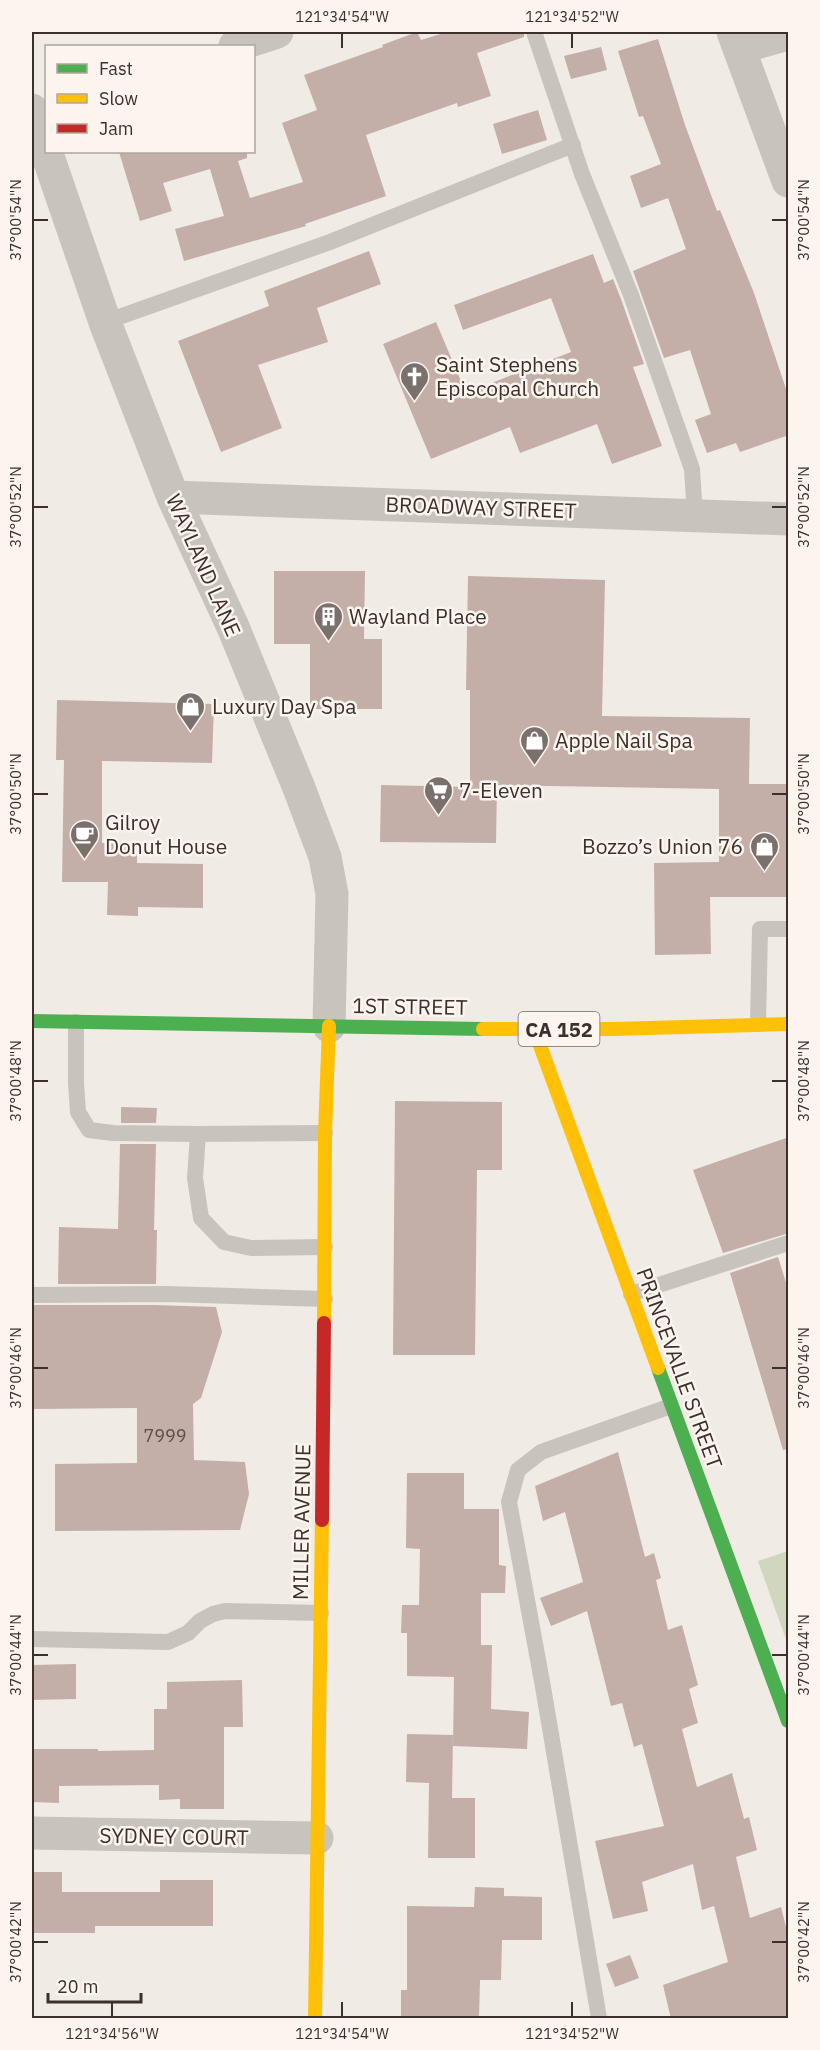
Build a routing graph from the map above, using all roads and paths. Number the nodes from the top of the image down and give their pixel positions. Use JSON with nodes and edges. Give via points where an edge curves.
{"nodes":[{"id":1,"x":277,"y":32,"type":"edge"},
{"id":2,"x":534,"y":32,"type":"edge"},
{"id":3,"x":789,"y":34,"type":"edge"},
{"id":4,"x":736,"y":40,"type":"edge"},
{"id":5,"x":238,"y":45,"type":"edge"},
{"id":6,"x":38,"y":115,"type":"edge"},
{"id":7,"x":45,"y":137,"type":"edge"},
{"id":8,"x":573,"y":145,"type":"junction"},
{"id":9,"x":50,"y":153,"type":"edge"},
{"id":10,"x":789,"y":182,"type":"edge"},
{"id":11,"x":105,"y":322,"type":"junction"},
{"id":12,"x":173,"y":497,"type":"junction"},
{"id":13,"x":695,"y":516,"type":"junction"},
{"id":14,"x":789,"y":519,"type":"edge"},
{"id":15,"x":787,"y":929,"type":"dead end"},
{"id":16,"x":32,"y":1021,"type":"edge"},
{"id":17,"x":76,"y":1022,"type":"junction"},
{"id":18,"x":758,"y":1024,"type":"junction"},
{"id":19,"x":789,"y":1024,"type":"edge"},
{"id":20,"x":329,"y":1026,"type":"junction"},
{"id":21,"x":534,"y":1029,"type":"junction"},
{"id":22,"x":326,"y":1133,"type":"junction"},
{"id":23,"x":198,"y":1134,"type":"junction"},
{"id":24,"x":789,"y":1243,"type":"edge"},
{"id":25,"x":325,"y":1247,"type":"junction"},
{"id":26,"x":631,"y":1294,"type":"junction"},
{"id":27,"x":32,"y":1295,"type":"edge"},
{"id":28,"x":325,"y":1299,"type":"junction"},
{"id":29,"x":671,"y":1406,"type":"junction"},
{"id":30,"x":321,"y":1612,"type":"junction"},
{"id":31,"x":32,"y":1639,"type":"edge"},
{"id":32,"x":789,"y":1721,"type":"edge"},
{"id":33,"x":32,"y":1833,"type":"edge"},
{"id":34,"x":317,"y":1838,"type":"junction"},
{"id":35,"x":315,"y":2019,"type":"edge"},
{"id":36,"x":599,"y":2019,"type":"edge"}],
"edges":[{"from":1,"to":5,"type":"street"},
{"from":2,"to":8,"type":"lane"},
{"from":3,"to":4,"type":"street"},
{"from":4,"to":10,"type":"street"},
{"from":6,"to":7,"type":"street","name":"WAYLAND LANE"},
{"from":8,"to":11,"type":"lane","via":[[330,242]]},
{"from":8,"to":13,"type":"lane","via":[[693,469]]},
{"from":9,"to":11,"type":"street","name":"WAYLAND LANE"},
{"from":11,"to":12,"type":"street","name":"WAYLAND LANE"},
{"from":12,"to":13,"type":"street","name":"BROADWAY STREET"},
{"from":12,"to":20,"type":"street","name":"WAYLAND LANE","via":[[233,627],[325,857],[333,894]]},
{"from":13,"to":14,"type":"street","name":"BROADWAY STREET"},
{"from":15,"to":18,"type":"lane","via":[[760,928]]},
{"from":16,"to":17,"type":"street","name":"1ST STREET","number":"CA 152"},
{"from":17,"to":20,"type":"street","name":"1ST STREET","number":"CA 152"},
{"from":17,"to":23,"type":"lane","via":[[78,1112],[89,1130]]},
{"from":18,"to":19,"type":"street","name":"1ST STREET","number":"CA 152"},
{"from":18,"to":21,"type":"street","name":"1ST STREET","number":"CA 152"},
{"from":20,"to":21,"type":"street","name":"1ST STREET","number":"CA 152"},
{"from":20,"to":22,"type":"street","name":"MILLER AVENUE"},
{"from":21,"to":26,"type":"street","name":"PRINCEVALLE STREET"},
{"from":22,"to":23,"type":"lane"},
{"from":22,"to":25,"type":"street","name":"MILLER AVENUE"},
{"from":23,"to":25,"type":"lane","via":[[195,1178],[201,1218],[224,1242],[251,1248]]},
{"from":24,"to":26,"type":"lane"},
{"from":25,"to":28,"type":"street","name":"MILLER AVENUE"},
{"from":26,"to":29,"type":"street","name":"PRINCEVALLE STREET"},
{"from":27,"to":28,"type":"lane"},
{"from":28,"to":30,"type":"street","name":"MILLER AVENUE"},
{"from":29,"to":32,"type":"street","name":"PRINCEVALLE STREET"},
{"from":29,"to":36,"type":"lane","via":[[541,1452],[519,1470],[509,1502]]},
{"from":30,"to":31,"type":"lane","via":[[225,1611],[200,1621],[188,1633],[168,1642]]},
{"from":30,"to":34,"type":"street","name":"MILLER AVENUE"},
{"from":33,"to":34,"type":"street","name":"SYDNEY COURT"},
{"from":34,"to":35,"type":"street","name":"MILLER AVENUE"}]}
